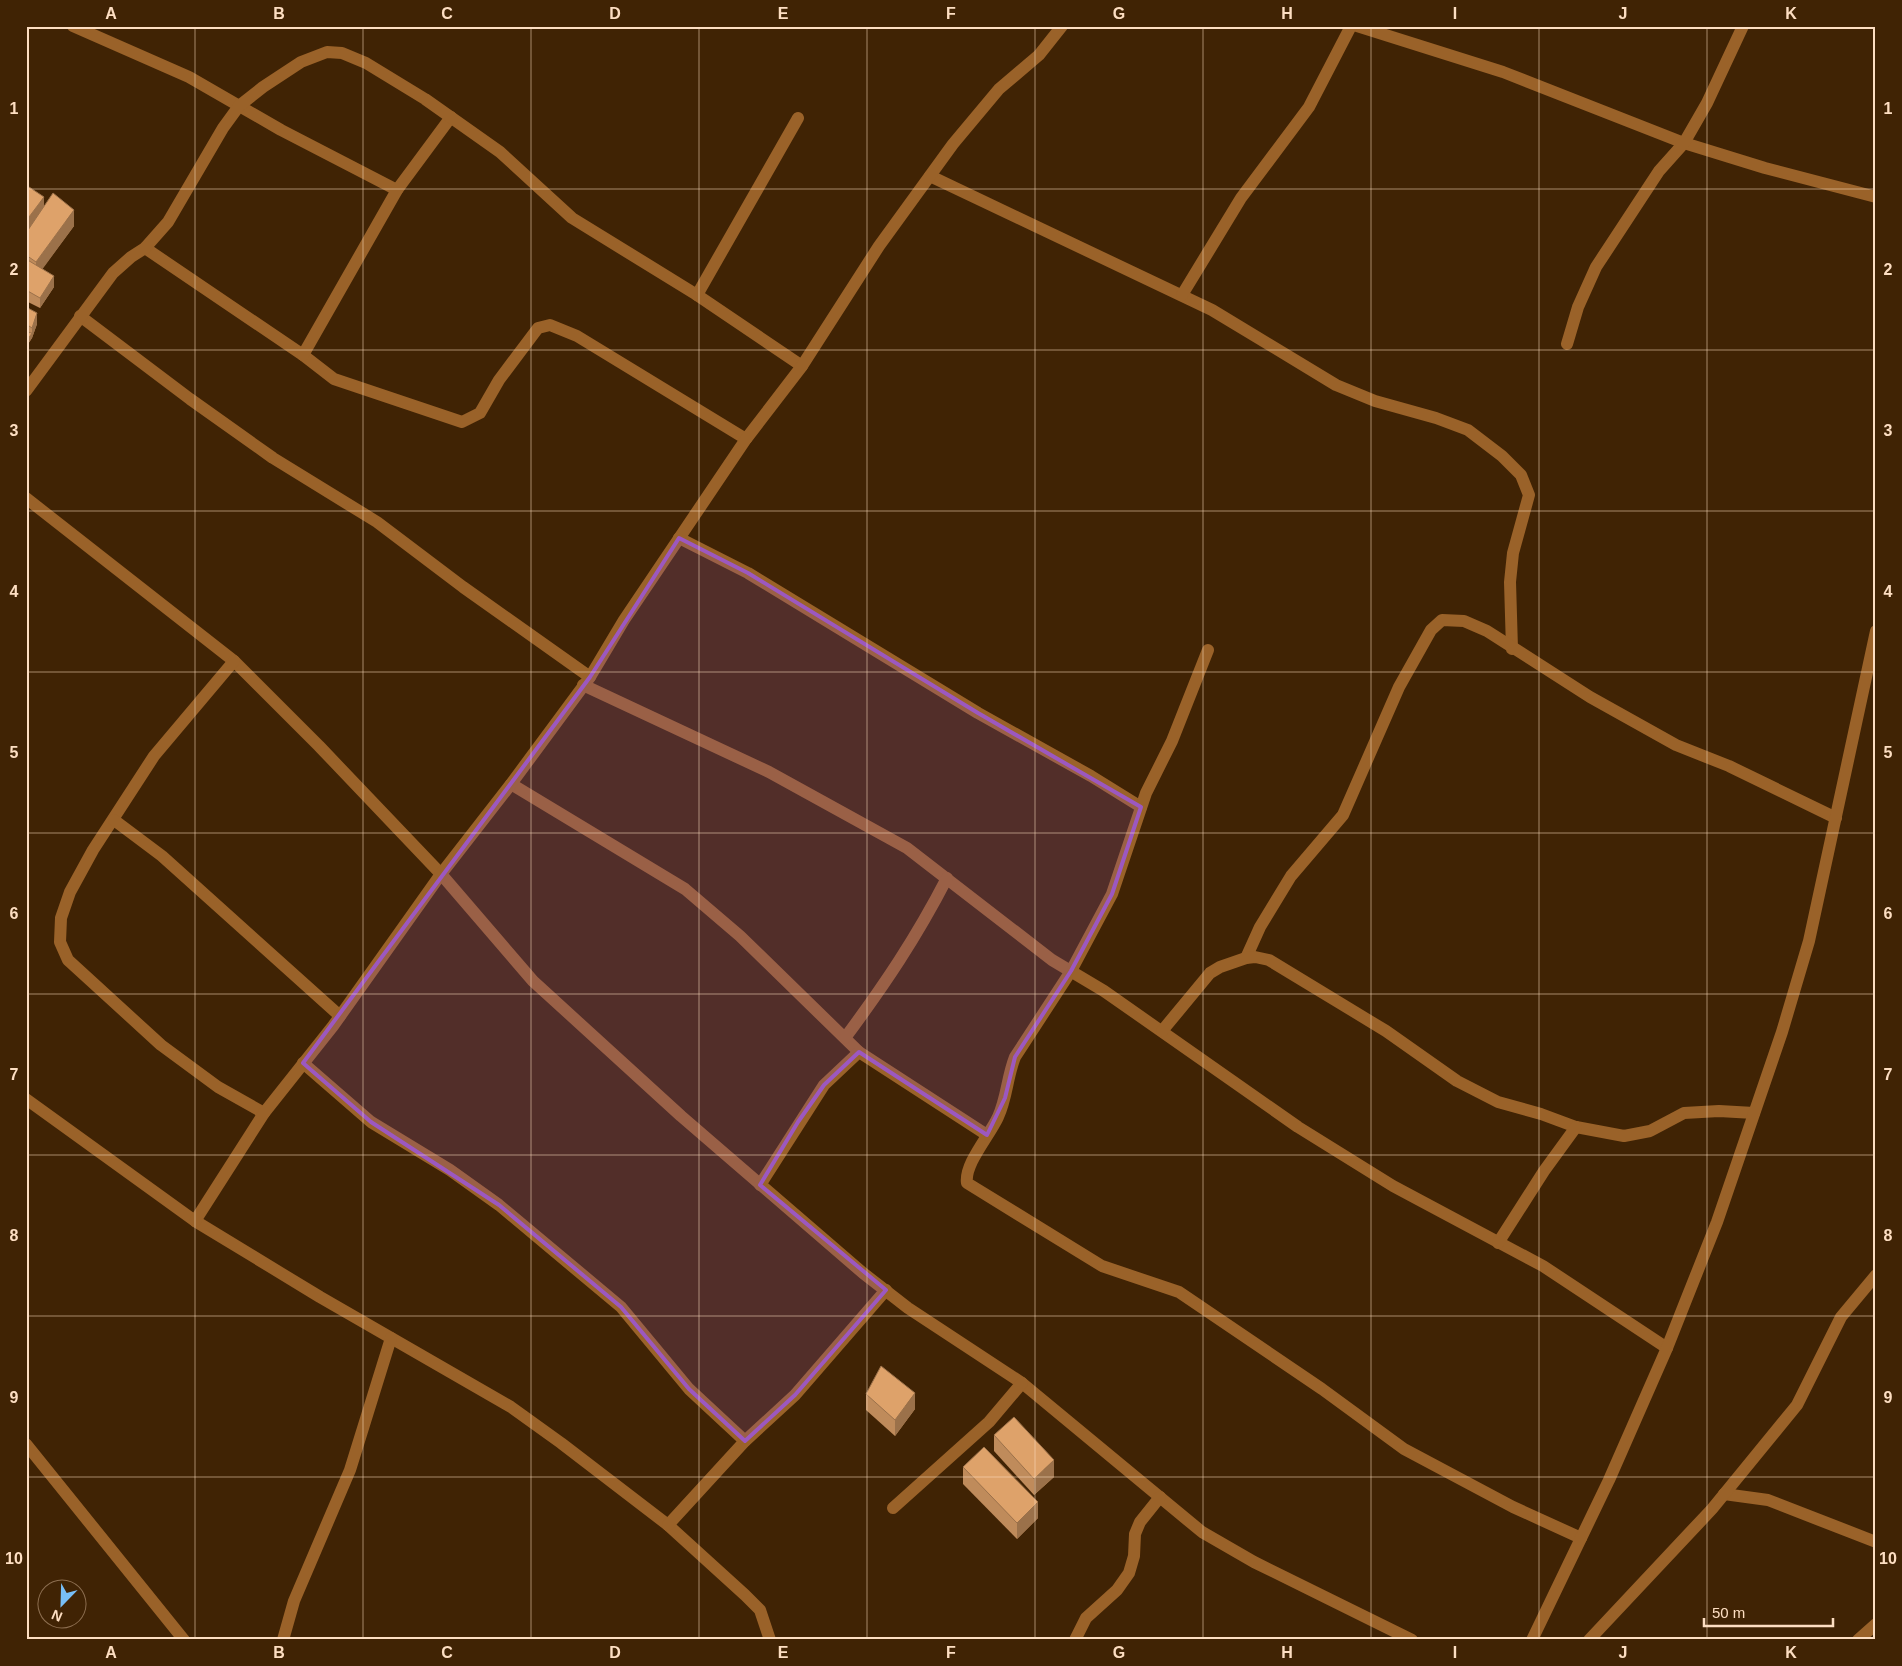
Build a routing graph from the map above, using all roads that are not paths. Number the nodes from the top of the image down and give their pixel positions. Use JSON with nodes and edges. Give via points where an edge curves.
{"nodes":[{"id":1,"x":72,"y":26,"type":"edge"},
{"id":2,"x":1062,"y":26,"type":"edge"},
{"id":3,"x":1351,"y":26,"type":"edge"},
{"id":4,"x":1357,"y":26,"type":"edge"},
{"id":5,"x":1743,"y":26,"type":"edge"},
{"id":6,"x":239,"y":106,"type":"junction"},
{"id":7,"x":451,"y":117,"type":"junction"},
{"id":8,"x":798,"y":118,"type":"dead end"},
{"id":9,"x":1684,"y":143,"type":"junction"},
{"id":10,"x":930,"y":176,"type":"junction"},
{"id":11,"x":397,"y":190,"type":"junction"},
{"id":12,"x":1876,"y":197,"type":"edge"},
{"id":13,"x":145,"y":248,"type":"junction"},
{"id":14,"x":697,"y":295,"type":"junction"},
{"id":15,"x":1182,"y":295,"type":"junction"},
{"id":16,"x":80,"y":316,"type":"junction"},
{"id":17,"x":1567,"y":344,"type":"dead end"},
{"id":18,"x":302,"y":355,"type":"junction"},
{"id":19,"x":802,"y":366,"type":"junction"},
{"id":20,"x":26,"y":391,"type":"edge"},
{"id":21,"x":746,"y":439,"type":"junction"},
{"id":22,"x":26,"y":498,"type":"edge"},
{"id":23,"x":679,"y":538,"type":"junction"},
{"id":24,"x":1876,"y":631,"type":"edge"},
{"id":25,"x":1512,"y":649,"type":"junction"},
{"id":26,"x":1208,"y":650,"type":"dead end"},
{"id":27,"x":234,"y":661,"type":"junction"},
{"id":28,"x":586,"y":681,"type":"junction"},
{"id":29,"x":511,"y":784,"type":"junction"},
{"id":30,"x":1142,"y":807,"type":"junction"},
{"id":31,"x":1836,"y":818,"type":"junction"},
{"id":32,"x":114,"y":820,"type":"junction"},
{"id":33,"x":441,"y":874,"type":"junction"},
{"id":34,"x":947,"y":878,"type":"junction"},
{"id":35,"x":1246,"y":958,"type":"junction"},
{"id":36,"x":1071,"y":971,"type":"junction"},
{"id":37,"x":340,"y":1016,"type":"junction"},
{"id":38,"x":1162,"y":1031,"type":"junction"},
{"id":39,"x":845,"y":1038,"type":"junction"},
{"id":40,"x":859,"y":1052,"type":"junction"},
{"id":41,"x":303,"y":1063,"type":"junction"},
{"id":42,"x":26,"y":1099,"type":"edge"},
{"id":43,"x":264,"y":1112,"type":"junction"},
{"id":44,"x":1754,"y":1113,"type":"junction"},
{"id":45,"x":1576,"y":1127,"type":"junction"},
{"id":46,"x":987,"y":1135,"type":"junction"},
{"id":47,"x":760,"y":1185,"type":"junction"},
{"id":48,"x":195,"y":1221,"type":"junction"},
{"id":49,"x":1498,"y":1243,"type":"junction"},
{"id":50,"x":1876,"y":1275,"type":"edge"},
{"id":51,"x":886,"y":1290,"type":"junction"},
{"id":52,"x":391,"y":1338,"type":"junction"},
{"id":53,"x":1667,"y":1348,"type":"junction"},
{"id":54,"x":1022,"y":1383,"type":"junction"},
{"id":55,"x":745,"y":1441,"type":"junction"},
{"id":56,"x":26,"y":1444,"type":"edge"},
{"id":57,"x":1724,"y":1494,"type":"junction"},
{"id":58,"x":1160,"y":1497,"type":"junction"},
{"id":59,"x":893,"y":1508,"type":"dead end"},
{"id":60,"x":668,"y":1525,"type":"junction"},
{"id":61,"x":1581,"y":1538,"type":"junction"},
{"id":62,"x":1876,"y":1542,"type":"edge"},
{"id":63,"x":1876,"y":1624,"type":"edge"},
{"id":64,"x":184,"y":1640,"type":"edge"},
{"id":65,"x":284,"y":1640,"type":"edge"},
{"id":66,"x":770,"y":1640,"type":"edge"},
{"id":67,"x":1075,"y":1640,"type":"edge"},
{"id":68,"x":1412,"y":1640,"type":"edge"},
{"id":69,"x":1532,"y":1640,"type":"edge"},
{"id":70,"x":1589,"y":1640,"type":"edge"},
{"id":71,"x":1858,"y":1640,"type":"edge"}],
"edges":[{"from":1,"to":6,"type":"street","via":[[190,78]]},
{"from":2,"to":10,"type":"street","via":[[1039,55],[999,89]]},
{"from":3,"to":15,"type":"street","via":[[1309,107],[1241,198]]},
{"from":4,"to":9,"type":"street","via":[[1503,72]]},
{"from":5,"to":9,"type":"street","via":[[1707,103]]},
{"from":6,"to":7,"type":"street","via":[[301,62],[327,52],[342,53],[366,63]]},
{"from":6,"to":11,"type":"street"},
{"from":6,"to":13,"type":"street","via":[[168,222]]},
{"from":7,"to":11,"type":"street"},
{"from":7,"to":14,"type":"street","via":[[500,152],[572,218]]},
{"from":8,"to":14,"type":"street"},
{"from":9,"to":12,"type":"street"},
{"from":9,"to":17,"type":"street","via":[[1660,171],[1596,266],[1578,307]]},
{"from":10,"to":15,"type":"street"},
{"from":10,"to":19,"type":"street","via":[[879,246]]},
{"from":11,"to":18,"type":"street"},
{"from":13,"to":16,"type":"street","via":[[113,273]]},
{"from":13,"to":18,"type":"street"},
{"from":14,"to":19,"type":"street"},
{"from":15,"to":25,"type":"street","via":[[1336,385],[1375,401],[1468,430],[1521,475],[1528,495],[1513,553],[1510,582]]},
{"from":16,"to":20,"type":"street"},
{"from":16,"to":28,"type":"street","via":[[273,458],[377,522]]},
{"from":18,"to":21,"type":"street","via":[[334,378],[462,422],[480,413],[526,341],[538,328],[550,325],[577,336]]},
{"from":19,"to":21,"type":"street"},
{"from":21,"to":23,"type":"street"},
{"from":22,"to":27,"type":"street"},
{"from":23,"to":28,"type":"street"},
{"from":23,"to":30,"type":"street","via":[[748,573],[978,713]]},
{"from":24,"to":31,"type":"street"},
{"from":25,"to":31,"type":"street","via":[[1676,745],[1729,766]]},
{"from":25,"to":35,"type":"street","via":[[1487,631],[1464,621],[1442,620],[1431,630],[1398,687],[1342,815],[1287,882]]},
{"from":26,"to":30,"type":"street"},
{"from":27,"to":32,"type":"street","via":[[154,756]]},
{"from":27,"to":33,"type":"street"},
{"from":28,"to":29,"type":"street"},
{"from":28,"to":34,"type":"street","via":[[769,772],[907,848]]},
{"from":29,"to":33,"type":"street"},
{"from":29,"to":39,"type":"street","via":[[685,889],[740,936]]},
{"from":30,"to":36,"type":"street","via":[[1115,889]]},
{"from":31,"to":44,"type":"street","via":[[1809,941]]},
{"from":32,"to":37,"type":"street","via":[[162,856]]},
{"from":32,"to":43,"type":"street","via":[[93,850],[60,918],[60,942],[68,960],[162,1045],[218,1087]]},
{"from":33,"to":37,"type":"street"},
{"from":33,"to":47,"type":"street","via":[[533,981]]},
{"from":34,"to":36,"type":"street","via":[[1052,960]]},
{"from":34,"to":39,"type":"street","via":[[922,927]]},
{"from":35,"to":38,"type":"street","via":[[1210,973]]},
{"from":35,"to":45,"type":"street","via":[[1255,957],[1279,965],[1386,1031],[1457,1081],[1498,1102]]},
{"from":36,"to":38,"type":"street"},
{"from":36,"to":46,"type":"street","via":[[1015,1058],[998,1118]]},
{"from":37,"to":41,"type":"street"},
{"from":38,"to":49,"type":"street","via":[[1298,1127],[1393,1186]]},
{"from":39,"to":40,"type":"street"},
{"from":40,"to":46,"type":"street"},
{"from":40,"to":47,"type":"street","via":[[824,1085]]},
{"from":41,"to":43,"type":"street"},
{"from":41,"to":55,"type":"street","via":[[371,1122],[450,1170],[499,1205],[621,1307],[689,1389]]},
{"from":42,"to":48,"type":"street"},
{"from":43,"to":48,"type":"street"},
{"from":44,"to":45,"type":"street","via":[[1684,1113],[1650,1131],[1624,1136]]},
{"from":44,"to":53,"type":"street","via":[[1717,1222]]},
{"from":45,"to":49,"type":"street","via":[[1544,1170]]},
{"from":46,"to":61,"type":"street","via":[[967,1174],[967,1183],[974,1189],[1004,1204],[1102,1266],[1180,1292],[1404,1449]]},
{"from":47,"to":51,"type":"street"},
{"from":48,"to":52,"type":"street"},
{"from":49,"to":53,"type":"street","via":[[1544,1266]]},
{"from":50,"to":57,"type":"street","via":[[1842,1318],[1797,1405]]},
{"from":51,"to":54,"type":"street"},
{"from":51,"to":55,"type":"street","via":[[795,1394]]},
{"from":52,"to":60,"type":"street","via":[[511,1407]]},
{"from":52,"to":65,"type":"street","via":[[350,1470],[294,1601]]},
{"from":53,"to":61,"type":"street"},
{"from":54,"to":58,"type":"street"},
{"from":54,"to":59,"type":"street","via":[[989,1422]]},
{"from":55,"to":60,"type":"street"},
{"from":56,"to":64,"type":"street"},
{"from":57,"to":62,"type":"street","via":[[1768,1500]]},
{"from":57,"to":70,"type":"street"},
{"from":58,"to":67,"type":"street","via":[[1140,1522],[1135,1534],[1129,1573],[1117,1590],[1086,1618]]},
{"from":58,"to":68,"type":"street","via":[[1202,1532],[1254,1562]]},
{"from":60,"to":66,"type":"street","via":[[760,1610]]},
{"from":61,"to":69,"type":"street"},
{"from":63,"to":71,"type":"street"}]}
